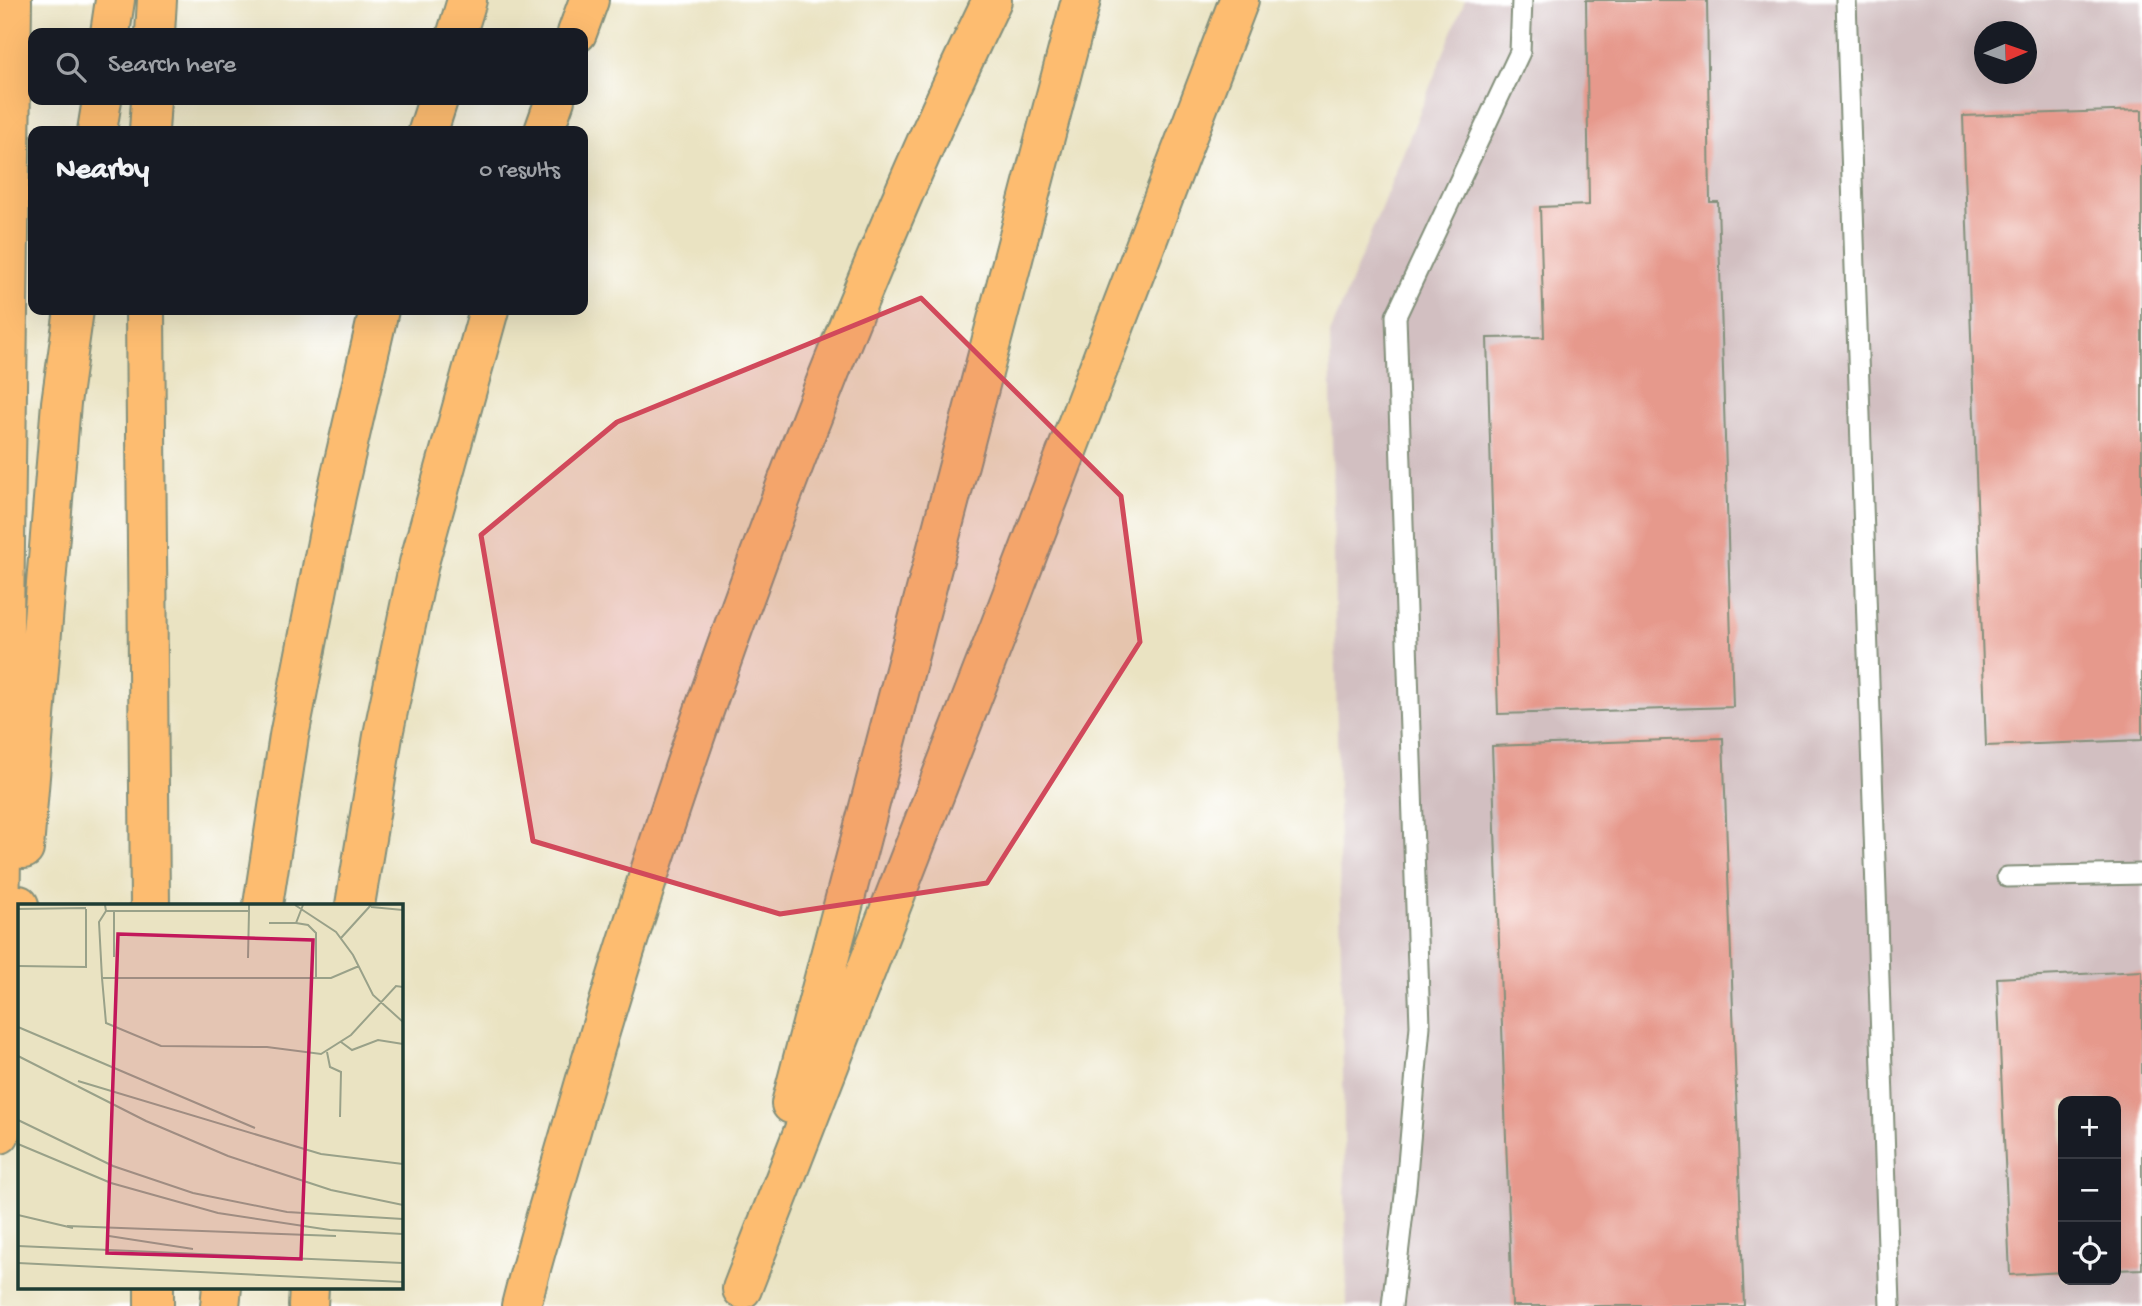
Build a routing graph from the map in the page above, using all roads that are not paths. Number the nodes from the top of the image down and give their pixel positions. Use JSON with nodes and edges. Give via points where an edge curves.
{"nodes":[{"id":1,"x":12,"y":0,"type":"edge"},
{"id":2,"x":115,"y":0,"type":"edge"},
{"id":3,"x":157,"y":0,"type":"edge"},
{"id":4,"x":467,"y":0,"type":"edge"},
{"id":5,"x":589,"y":0,"type":"edge"},
{"id":6,"x":992,"y":0,"type":"edge"},
{"id":7,"x":1081,"y":0,"type":"edge"},
{"id":8,"x":1239,"y":0,"type":"edge"},
{"id":9,"x":1522,"y":0,"type":"edge"},
{"id":10,"x":1846,"y":0,"type":"edge"},
{"id":11,"x":111,"y":28,"type":"edge"},
{"id":12,"x":155,"y":28,"type":"edge"},
{"id":13,"x":459,"y":28,"type":"edge"},
{"id":14,"x":579,"y":28,"type":"edge"},
{"id":15,"x":101,"y":105,"type":"edge"},
{"id":16,"x":151,"y":105,"type":"edge"},
{"id":17,"x":436,"y":105,"type":"edge"},
{"id":18,"x":553,"y":105,"type":"edge"},
{"id":19,"x":98,"y":126,"type":"edge"},
{"id":20,"x":149,"y":126,"type":"edge"},
{"id":21,"x":430,"y":126,"type":"edge"},
{"id":22,"x":546,"y":126,"type":"edge"},
{"id":23,"x":73,"y":315,"type":"edge"},
{"id":24,"x":145,"y":315,"type":"edge"},
{"id":25,"x":378,"y":315,"type":"edge"},
{"id":26,"x":488,"y":315,"type":"edge"},
{"id":27,"x":2142,"y":874,"type":"edge"},
{"id":28,"x":2007,"y":877,"type":"dead end"},
{"id":29,"x":19,"y":904,"type":"edge"},
{"id":30,"x":150,"y":904,"type":"edge"},
{"id":31,"x":263,"y":904,"type":"edge"},
{"id":32,"x":355,"y":904,"type":"edge"},
{"id":33,"x":18,"y":918,"type":"edge"},
{"id":34,"x":0,"y":934,"type":"edge"},
{"id":35,"x":0,"y":1133,"type":"edge"},
{"id":36,"x":154,"y":1288,"type":"edge"},
{"id":37,"x":222,"y":1288,"type":"edge"},
{"id":38,"x":309,"y":1288,"type":"edge"},
{"id":39,"x":740,"y":1297,"type":"edge"},
{"id":40,"x":155,"y":1306,"type":"edge"},
{"id":41,"x":220,"y":1306,"type":"edge"},
{"id":42,"x":308,"y":1306,"type":"edge"},
{"id":43,"x":521,"y":1306,"type":"edge"},
{"id":44,"x":1392,"y":1306,"type":"edge"},
{"id":45,"x":1890,"y":1306,"type":"edge"}],
"edges":[{"from":1,"to":34,"type":"highway"},
{"from":2,"to":11,"type":"highway"},
{"from":3,"to":12,"type":"highway"},
{"from":4,"to":13,"type":"highway"},
{"from":5,"to":14,"type":"highway"},
{"from":6,"to":43,"type":"highway","via":[[858,305],[741,602],[610,991]]},
{"from":7,"to":39,"type":"highway"},
{"from":8,"to":39,"type":"highway"},
{"from":9,"to":44,"type":"lane","via":[[1520,52],[1396,316],[1419,1027]]},
{"from":10,"to":45,"type":"lane"},
{"from":15,"to":19,"type":"highway"},
{"from":16,"to":20,"type":"highway"},
{"from":17,"to":21,"type":"highway"},
{"from":18,"to":22,"type":"highway"},
{"from":23,"to":29,"type":"highway","via":[[61,403]]},
{"from":24,"to":30,"type":"highway"},
{"from":25,"to":31,"type":"highway","via":[[336,496],[289,736]]},
{"from":26,"to":32,"type":"highway","via":[[419,563],[384,730]]},
{"from":27,"to":28,"type":"lane"},
{"from":33,"to":35,"type":"highway"},
{"from":36,"to":40,"type":"highway"},
{"from":37,"to":41,"type":"highway"},
{"from":38,"to":42,"type":"highway"}]}
